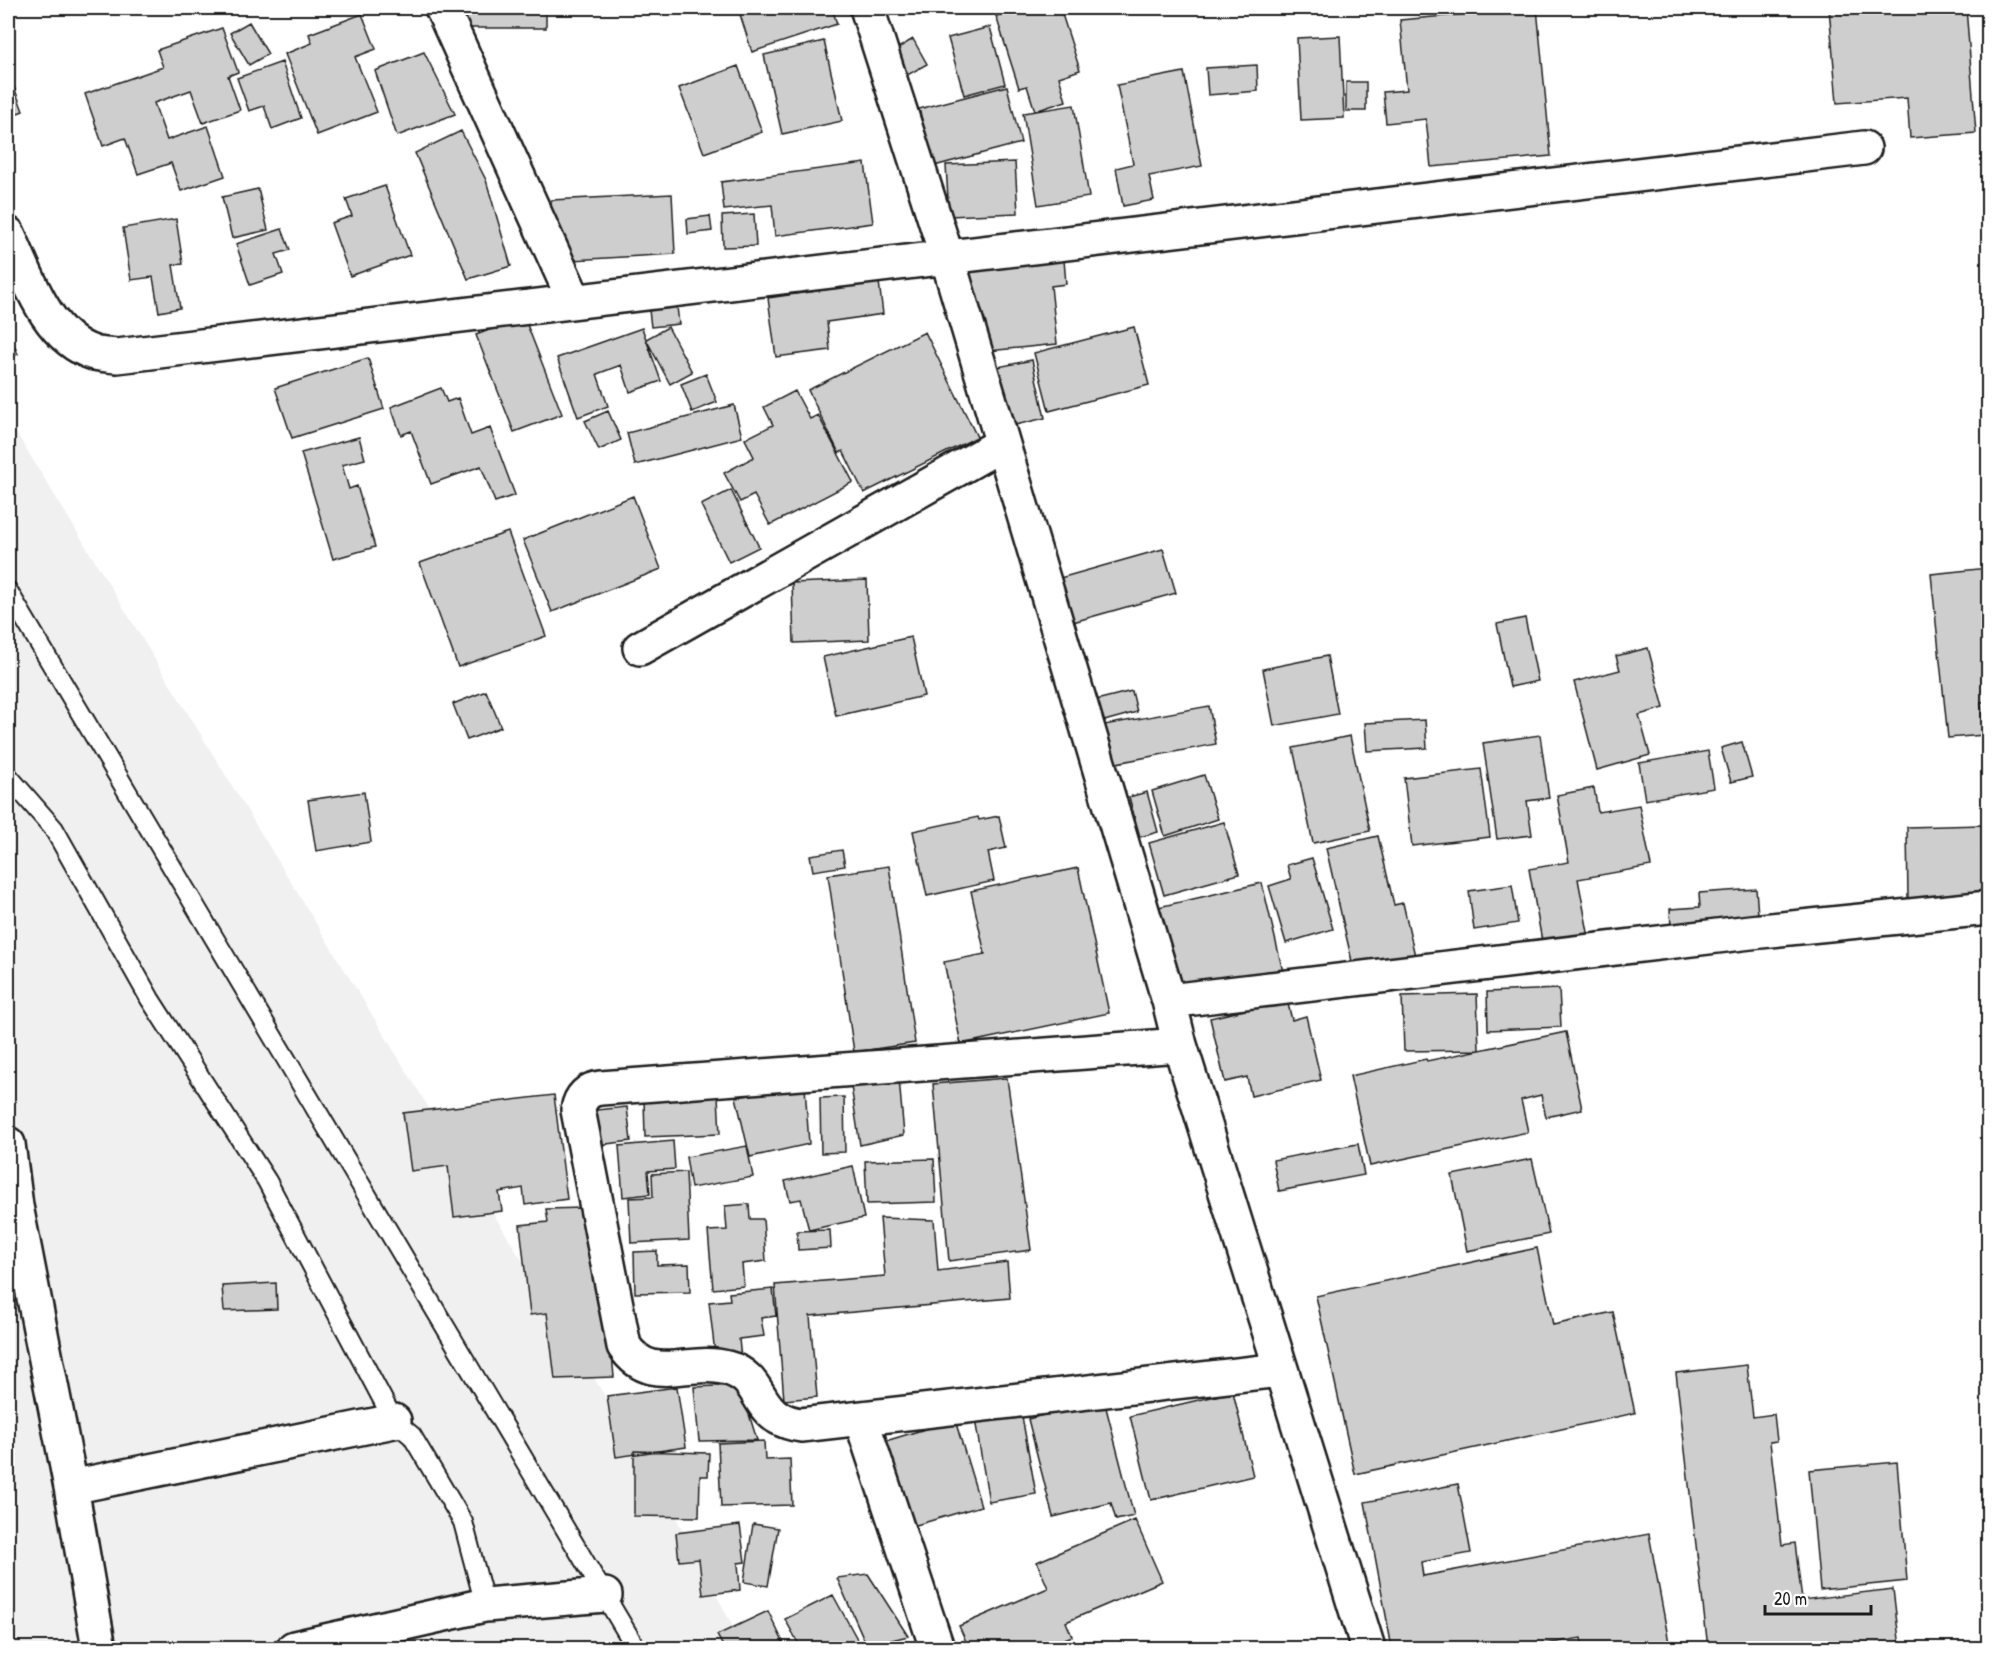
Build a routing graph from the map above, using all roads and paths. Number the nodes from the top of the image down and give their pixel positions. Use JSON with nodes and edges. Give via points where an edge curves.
{"nodes":[{"id":1,"x":442,"y":8,"type":"edge"},
{"id":2,"x":867,"y":8,"type":"edge"},
{"id":3,"x":1864,"y":148,"type":"dead end"},
{"id":4,"x":8,"y":234,"type":"edge"},
{"id":5,"x":947,"y":257,"type":"junction"},
{"id":6,"x":574,"y":300,"type":"junction"},
{"id":7,"x":1002,"y":444,"type":"junction"},
{"id":8,"x":8,"y":591,"type":"edge"},
{"id":9,"x":640,"y":648,"type":"dead end"},
{"id":10,"x":8,"y":776,"type":"edge"},
{"id":11,"x":1989,"y":908,"type":"edge"},
{"id":12,"x":1169,"y":1001,"type":"junction"},
{"id":13,"x":1179,"y":1045,"type":"junction"},
{"id":14,"x":8,"y":1144,"type":"edge"},
{"id":15,"x":1281,"y":1370,"type":"junction"},
{"id":16,"x":861,"y":1419,"type":"junction"},
{"id":17,"x":394,"y":1421,"type":"junction"},
{"id":18,"x":71,"y":1487,"type":"junction"},
{"id":19,"x":605,"y":1595,"type":"junction"},
{"id":20,"x":485,"y":1605,"type":"junction"},
{"id":21,"x":99,"y":1648,"type":"edge"},
{"id":22,"x":294,"y":1648,"type":"edge"},
{"id":23,"x":636,"y":1648,"type":"edge"},
{"id":24,"x":937,"y":1648,"type":"edge"},
{"id":25,"x":1368,"y":1648,"type":"edge"}],
"edges":[{"from":1,"to":6,"type":"street"},
{"from":2,"to":5,"type":"street"},
{"from":3,"to":5,"type":"street"},
{"from":4,"to":6,"type":"street","via":[[55,327],[72,342],[94,352],[117,356]]},
{"from":5,"to":6,"type":"street"},
{"from":5,"to":7,"type":"street"},
{"from":7,"to":9,"type":"street"},
{"from":7,"to":12,"type":"street"},
{"from":8,"to":19,"type":"lane"},
{"from":10,"to":17,"type":"lane","via":[[54,830],[150,999],[267,1181]]},
{"from":11,"to":12,"type":"street"},
{"from":12,"to":13,"type":"street"},
{"from":13,"to":15,"type":"street"},
{"from":13,"to":16,"type":"street","via":[[594,1089],[582,1097],[579,1117],[621,1335],[631,1357],[653,1369],[729,1368],[748,1380],[768,1409],[789,1423]]},
{"from":14,"to":18,"type":"street","via":[[16,1206]]},
{"from":15,"to":16,"type":"street"},
{"from":15,"to":25,"type":"street"},
{"from":16,"to":24,"type":"street"},
{"from":17,"to":18,"type":"street"},
{"from":17,"to":20,"type":"lane","via":[[412,1436],[463,1522]]},
{"from":18,"to":21,"type":"street"},
{"from":19,"to":20,"type":"street"},
{"from":19,"to":23,"type":"lane"},
{"from":20,"to":22,"type":"street"}]}
